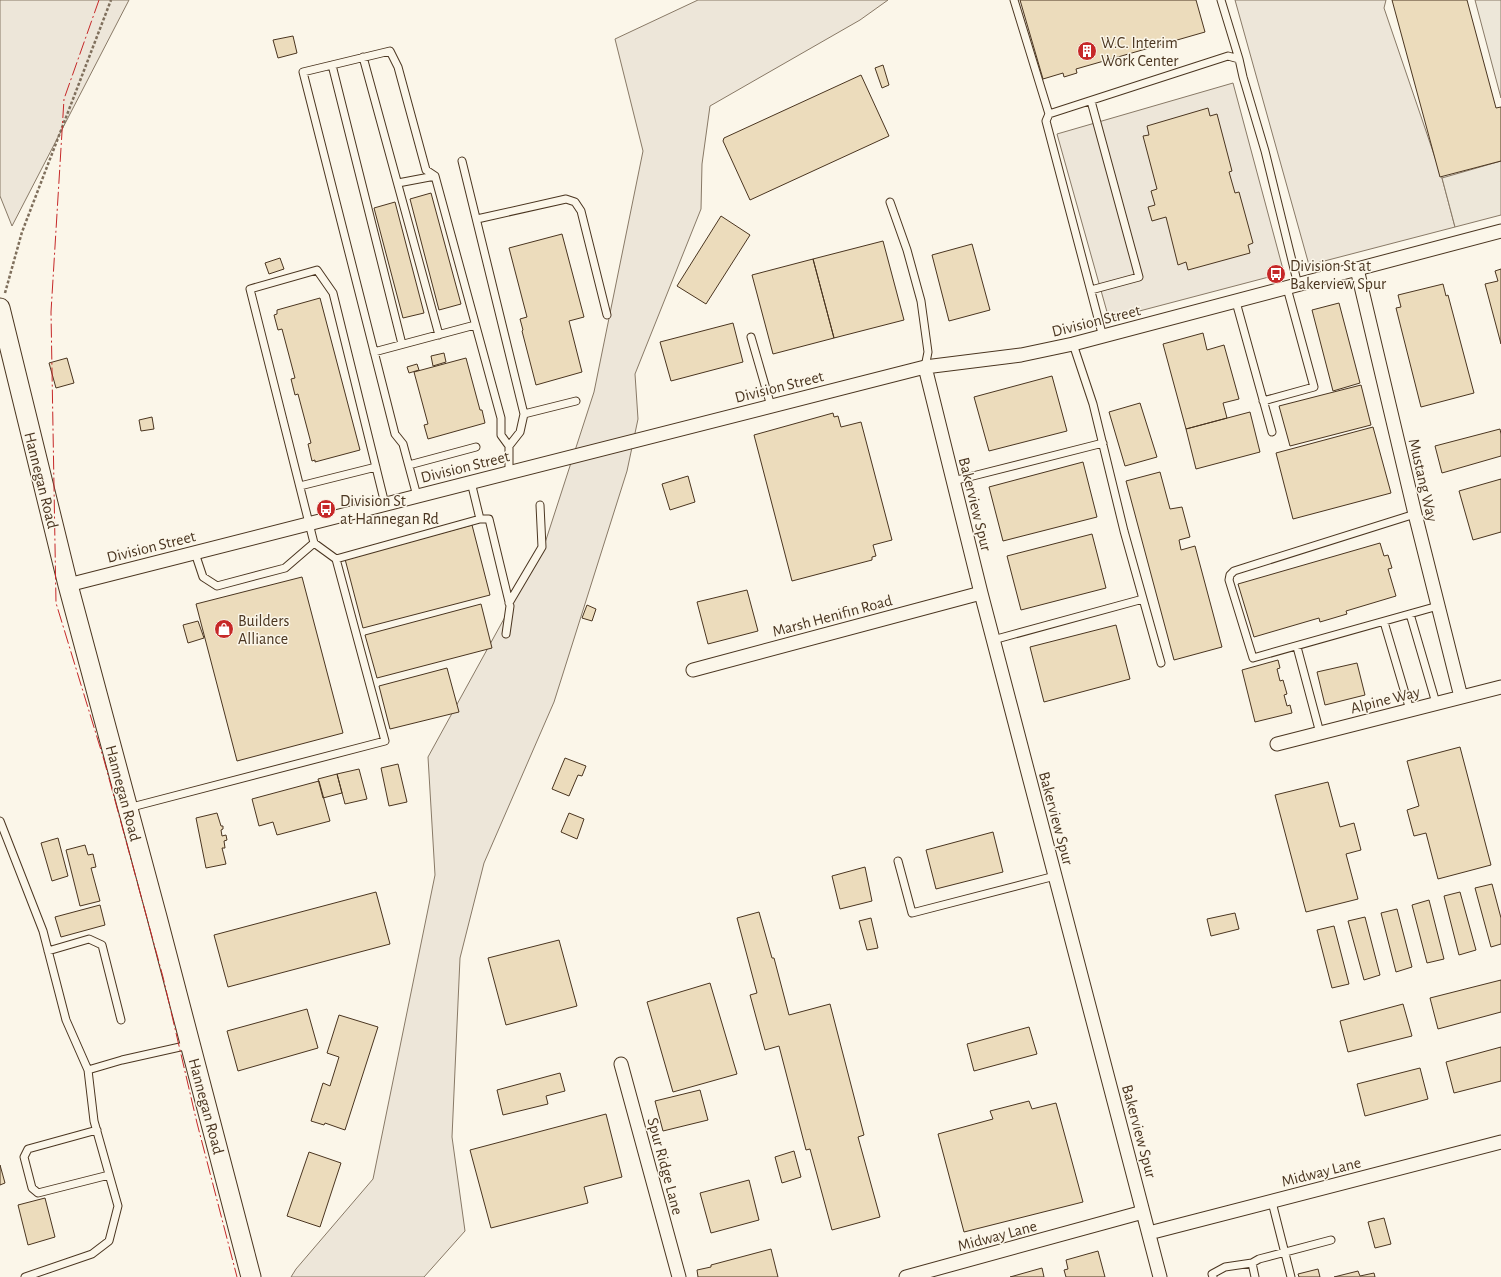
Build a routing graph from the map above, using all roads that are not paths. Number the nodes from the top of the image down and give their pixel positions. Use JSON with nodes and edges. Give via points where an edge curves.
{"nodes":[{"id":1,"x":1014,"y":0,"type":"edge"},
{"id":2,"x":1221,"y":0,"type":"edge"},
{"id":3,"x":363,"y":58,"type":"junction"},
{"id":4,"x":1239,"y":59,"type":"junction"},
{"id":5,"x":332,"y":65,"type":"junction"},
{"id":6,"x":1091,"y":101,"type":"junction"},
{"id":7,"x":1049,"y":114,"type":"junction"},
{"id":8,"x":462,"y":161,"type":"dead end"},
{"id":9,"x":435,"y":176,"type":"junction"},
{"id":10,"x":398,"y":183,"type":"junction"},
{"id":11,"x":890,"y":202,"type":"dead end"},
{"id":12,"x":477,"y":219,"type":"junction"},
{"id":13,"x":1501,"y":231,"type":"edge"},
{"id":14,"x":1357,"y":270,"type":"junction"},
{"id":15,"x":1292,"y":287,"type":"junction"},
{"id":16,"x":1091,"y":290,"type":"junction"},
{"id":17,"x":1236,"y":302,"type":"junction"},
{"id":18,"x":0,"y":309,"type":"edge"},
{"id":19,"x":607,"y":315,"type":"dead end"},
{"id":20,"x":475,"y":325,"type":"junction"},
{"id":21,"x":439,"y":335,"type":"junction"},
{"id":22,"x":752,"y":337,"type":"dead end"},
{"id":23,"x":1103,"y":337,"type":"junction"},
{"id":24,"x":402,"y":344,"type":"junction"},
{"id":25,"x":1073,"y":344,"type":"junction"},
{"id":26,"x":374,"y":352,"type":"junction"},
{"id":27,"x":925,"y":367,"type":"junction"},
{"id":28,"x":1264,"y":400,"type":"junction"},
{"id":29,"x":576,"y":401,"type":"dead end"},
{"id":30,"x":772,"y":406,"type":"junction"},
{"id":31,"x":524,"y":414,"type":"junction"},
{"id":32,"x":1272,"y":432,"type":"dead end"},
{"id":33,"x":1103,"y":443,"type":"junction"},
{"id":34,"x":509,"y":446,"type":"junction"},
{"id":35,"x":476,"y":447,"type":"dead end"},
{"id":36,"x":409,"y":465,"type":"junction"},
{"id":37,"x":376,"y":467,"type":"junction"},
{"id":38,"x":509,"y":473,"type":"junction"},
{"id":39,"x":953,"y":481,"type":"junction"},
{"id":40,"x":471,"y":482,"type":"junction"},
{"id":41,"x":300,"y":486,"type":"junction"},
{"id":42,"x":417,"y":496,"type":"junction"},
{"id":43,"x":385,"y":504,"type":"junction"},
{"id":44,"x":540,"y":505,"type":"dead end"},
{"id":45,"x":1415,"y":514,"type":"junction"},
{"id":46,"x":480,"y":519,"type":"junction"},
{"id":47,"x":309,"y":523,"type":"junction"},
{"id":48,"x":314,"y":543,"type":"junction"},
{"id":49,"x":195,"y":552,"type":"junction"},
{"id":50,"x":336,"y":559,"type":"junction"},
{"id":51,"x":68,"y":585,"type":"junction"},
{"id":52,"x":981,"y":593,"type":"junction"},
{"id":53,"x":1143,"y":599,"type":"junction"},
{"id":54,"x":509,"y":603,"type":"junction"},
{"id":55,"x":1438,"y":606,"type":"junction"},
{"id":56,"x":1410,"y":614,"type":"junction"},
{"id":57,"x":1384,"y":622,"type":"junction"},
{"id":58,"x":506,"y":634,"type":"dead end"},
{"id":59,"x":993,"y":640,"type":"junction"},
{"id":60,"x":1297,"y":647,"type":"junction"},
{"id":61,"x":1160,"y":662,"type":"dead end"},
{"id":62,"x":693,"y":670,"type":"dead end"},
{"id":63,"x":1501,"y":687,"type":"edge"},
{"id":64,"x":1461,"y":697,"type":"junction"},
{"id":65,"x":1436,"y":703,"type":"junction"},
{"id":66,"x":1410,"y":710,"type":"junction"},
{"id":67,"x":1320,"y":733,"type":"junction"},
{"id":68,"x":1277,"y":744,"type":"dead end"},
{"id":69,"x":128,"y":808,"type":"junction"},
{"id":70,"x":0,"y":821,"type":"edge"},
{"id":71,"x":898,"y":861,"type":"dead end"},
{"id":72,"x":1055,"y":876,"type":"junction"},
{"id":73,"x":48,"y":950,"type":"junction"},
{"id":74,"x":121,"y":1020,"type":"dead end"},
{"id":75,"x":191,"y":1044,"type":"junction"},
{"id":76,"x":621,"y":1064,"type":"dead end"},
{"id":77,"x":88,"y":1070,"type":"junction"},
{"id":78,"x":97,"y":1130,"type":"junction"},
{"id":79,"x":1501,"y":1142,"type":"edge"},
{"id":80,"x":109,"y":1175,"type":"junction"},
{"id":81,"x":1272,"y":1202,"type":"junction"},
{"id":82,"x":1143,"y":1212,"type":"junction"},
{"id":83,"x":1149,"y":1233,"type":"junction"},
{"id":84,"x":1331,"y":1240,"type":"dead end"},
{"id":85,"x":1286,"y":1252,"type":"junction"},
{"id":86,"x":1252,"y":1264,"type":"junction"},
{"id":87,"x":24,"y":1277,"type":"edge"},
{"id":88,"x":251,"y":1277,"type":"edge"},
{"id":89,"x":679,"y":1277,"type":"edge"},
{"id":90,"x":906,"y":1277,"type":"edge"},
{"id":91,"x":1160,"y":1277,"type":"edge"},
{"id":92,"x":1213,"y":1277,"type":"edge"},
{"id":93,"x":1256,"y":1277,"type":"edge"},
{"id":94,"x":1291,"y":1277,"type":"edge"}],
"edges":[{"from":1,"to":7,"type":"lane"},
{"from":2,"to":4,"type":"lane"},
{"from":3,"to":5,"type":"lane"},
{"from":3,"to":9,"type":"lane","via":[[390,51],[398,67],[426,170]]},
{"from":3,"to":10,"type":"lane"},
{"from":4,"to":6,"type":"lane","via":[[1228,56]]},
{"from":4,"to":15,"type":"lane","via":[[1265,151]]},
{"from":5,"to":24,"type":"lane"},
{"from":5,"to":26,"type":"lane","via":[[303,72]]},
{"from":6,"to":7,"type":"lane"},
{"from":6,"to":16,"type":"lane","via":[[1139,277]]},
{"from":7,"to":16,"type":"lane","via":[[1046,121]]},
{"from":8,"to":12,"type":"lane"},
{"from":9,"to":10,"type":"lane"},
{"from":9,"to":20,"type":"lane"},
{"from":10,"to":21,"type":"lane"},
{"from":11,"to":27,"type":"lane","via":[[921,301],[928,352]]},
{"from":12,"to":19,"type":"lane","via":[[566,199],[575,202],[581,211]]},
{"from":12,"to":31,"type":"lane"},
{"from":13,"to":14,"type":"street","name":"Division Street"},
{"from":14,"to":15,"type":"street","name":"Division Street"},
{"from":14,"to":45,"type":"street","name":"Mustang Way"},
{"from":15,"to":17,"type":"street","name":"Division Street"},
{"from":15,"to":28,"type":"lane","via":[[1314,387]]},
{"from":16,"to":23,"type":"lane"},
{"from":17,"to":23,"type":"street","name":"Division Street"},
{"from":17,"to":28,"type":"lane"},
{"from":18,"to":51,"type":"main road","name":"Hannegan Road"},
{"from":20,"to":21,"type":"lane"},
{"from":20,"to":34,"type":"lane","via":[[501,418],[501,435]]},
{"from":21,"to":24,"type":"lane"},
{"from":22,"to":30,"type":"lane"},
{"from":23,"to":25,"type":"street","name":"Division Street"},
{"from":24,"to":26,"type":"lane"},
{"from":25,"to":27,"type":"street","name":"Division Street","via":[[1021,355]]},
{"from":25,"to":33,"type":"lane"},
{"from":26,"to":36,"type":"lane","via":[[395,434],[403,444]]},
{"from":27,"to":30,"type":"street","name":"Division Street"},
{"from":27,"to":39,"type":"street","name":"Bakerview Spur"},
{"from":28,"to":32,"type":"lane"},
{"from":29,"to":31,"type":"lane"},
{"from":30,"to":38,"type":"street","name":"Division Street"},
{"from":31,"to":34,"type":"lane","via":[[520,432]]},
{"from":33,"to":39,"type":"lane"},
{"from":33,"to":53,"type":"lane"},
{"from":34,"to":38,"type":"lane"},
{"from":35,"to":36,"type":"lane"},
{"from":36,"to":42,"type":"lane"},
{"from":37,"to":41,"type":"lane"},
{"from":37,"to":41,"type":"lane","via":[[333,293],[317,270],[250,289]]},
{"from":37,"to":43,"type":"lane"},
{"from":38,"to":40,"type":"street","name":"Division Street"},
{"from":39,"to":52,"type":"street","name":"Bakerview Spur"},
{"from":40,"to":42,"type":"street","name":"Division Street"},
{"from":40,"to":46,"type":"lane"},
{"from":41,"to":47,"type":"lane"},
{"from":42,"to":43,"type":"street","name":"Division Street"},
{"from":43,"to":47,"type":"street","name":"Division Street"},
{"from":44,"to":54,"type":"lane","via":[[542,547]]},
{"from":45,"to":55,"type":"street","name":"Mustang Way"},
{"from":45,"to":60,"type":"lane","via":[[1234,571],[1230,575],[1229,580],[1253,658]]},
{"from":46,"to":50,"type":"lane"},
{"from":46,"to":54,"type":"lane","via":[[489,519]]},
{"from":47,"to":48,"type":"lane"},
{"from":47,"to":49,"type":"street","name":"Division Street"},
{"from":48,"to":49,"type":"lane","via":[[285,568],[217,586],[203,577]]},
{"from":48,"to":50,"type":"lane"},
{"from":49,"to":51,"type":"street","name":"Division Street"},
{"from":50,"to":69,"type":"lane","via":[[385,741]]},
{"from":51,"to":69,"type":"main road","name":"Hannegan Road"},
{"from":52,"to":59,"type":"street","name":"Bakerview Spur"},
{"from":52,"to":62,"type":"street","name":"Marsh Henifin Road"},
{"from":53,"to":59,"type":"lane"},
{"from":53,"to":61,"type":"lane"},
{"from":54,"to":58,"type":"lane"},
{"from":55,"to":56,"type":"lane"},
{"from":55,"to":64,"type":"street","name":"Mustang Way"},
{"from":56,"to":57,"type":"lane"},
{"from":56,"to":65,"type":"lane"},
{"from":57,"to":60,"type":"lane"},
{"from":57,"to":66,"type":"lane"},
{"from":59,"to":72,"type":"street","name":"Bakerview Spur"},
{"from":60,"to":67,"type":"lane"},
{"from":63,"to":64,"type":"street","name":"Alpine Way"},
{"from":64,"to":65,"type":"street","name":"Alpine Way"},
{"from":65,"to":66,"type":"street","name":"Alpine Way"},
{"from":66,"to":67,"type":"street","name":"Alpine Way"},
{"from":67,"to":68,"type":"street","name":"Alpine Way"},
{"from":69,"to":75,"type":"main road","name":"Hannegan Road"},
{"from":70,"to":73,"type":"lane"},
{"from":71,"to":72,"type":"lane","via":[[912,913]]},
{"from":72,"to":82,"type":"street","name":"Bakerview Spur"},
{"from":73,"to":74,"type":"lane","via":[[89,939],[102,945]]},
{"from":73,"to":77,"type":"lane","via":[[66,1020]]},
{"from":75,"to":77,"type":"lane"},
{"from":75,"to":88,"type":"main road","name":"Hannegan Road"},
{"from":76,"to":89,"type":"street","name":"Spur Ridge Lane"},
{"from":77,"to":78,"type":"lane"},
{"from":78,"to":80,"type":"lane"},
{"from":78,"to":80,"type":"lane","via":[[28,1149],[24,1157],[32,1188],[38,1193]]},
{"from":79,"to":81,"type":"street","name":"Midway Lane"},
{"from":80,"to":87,"type":"lane","via":[[118,1206],[109,1241],[92,1254]]},
{"from":81,"to":83,"type":"street","name":"Midway Lane"},
{"from":81,"to":85,"type":"lane"},
{"from":82,"to":83,"type":"street","name":"Bakerview Spur"},
{"from":82,"to":90,"type":"street","name":"Midway Lane"},
{"from":83,"to":91,"type":"street","name":"Bakerview Spur"},
{"from":84,"to":85,"type":"lane"},
{"from":85,"to":86,"type":"lane","via":[[1259,1259]]},
{"from":85,"to":94,"type":"lane"},
{"from":86,"to":92,"type":"lane","via":[[1225,1267],[1212,1274]]},
{"from":86,"to":93,"type":"lane"}]}
